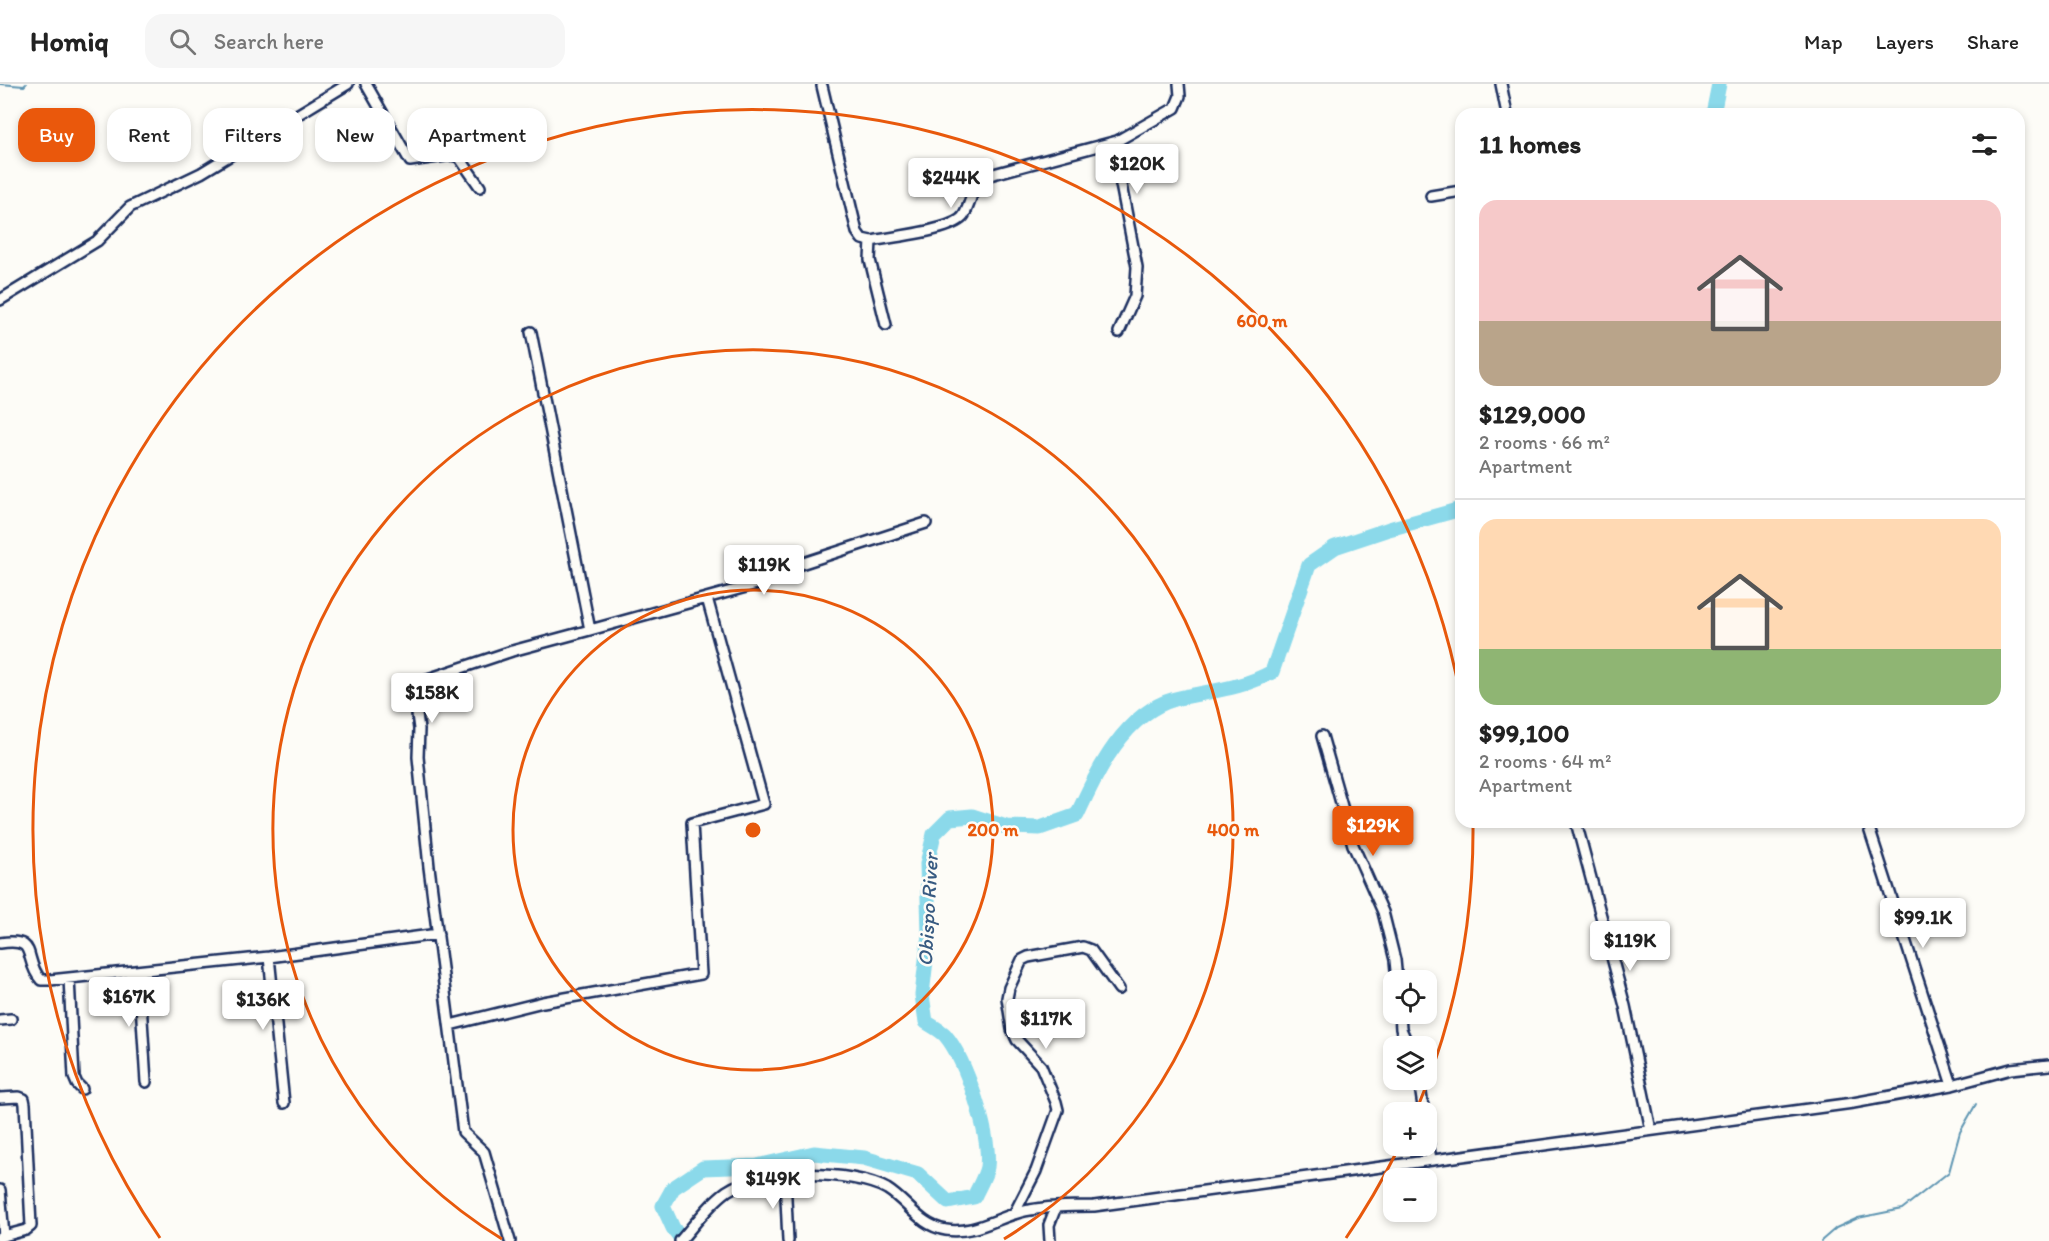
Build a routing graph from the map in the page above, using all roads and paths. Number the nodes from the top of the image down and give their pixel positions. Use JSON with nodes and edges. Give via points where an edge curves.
{"nodes":[{"id":1,"x":348,"y":84,"type":"edge"},
{"id":2,"x":366,"y":84,"type":"edge"},
{"id":3,"x":1179,"y":84,"type":"edge"},
{"id":4,"x":1501,"y":84,"type":"edge"},
{"id":5,"x":822,"y":86,"type":"dead end"},
{"id":6,"x":1507,"y":108,"type":"edge"},
{"id":7,"x":1117,"y":141,"type":"junction"},
{"id":8,"x":480,"y":188,"type":"dead end"},
{"id":9,"x":1455,"y":192,"type":"edge"},
{"id":10,"x":1431,"y":196,"type":"dead end"},
{"id":11,"x":871,"y":241,"type":"junction"},
{"id":12,"x":0,"y":300,"type":"edge"},
{"id":13,"x":886,"y":325,"type":"dead end"},
{"id":14,"x":531,"y":332,"type":"dead end"},
{"id":15,"x":1119,"y":333,"type":"dead end"},
{"id":16,"x":926,"y":523,"type":"dead end"},
{"id":17,"x":707,"y":598,"type":"junction"},
{"id":18,"x":590,"y":630,"type":"junction"},
{"id":19,"x":1322,"y":736,"type":"dead end"},
{"id":20,"x":1578,"y":828,"type":"edge"},
{"id":21,"x":1869,"y":828,"type":"edge"},
{"id":22,"x":438,"y":934,"type":"junction"},
{"id":23,"x":0,"y":943,"type":"edge"},
{"id":24,"x":268,"y":957,"type":"junction"},
{"id":25,"x":1396,"y":970,"type":"edge"},
{"id":26,"x":139,"y":972,"type":"junction"},
{"id":27,"x":69,"y":978,"type":"junction"},
{"id":28,"x":1119,"y":989,"type":"dead end"},
{"id":29,"x":11,"y":1019,"type":"dead end"},
{"id":30,"x":0,"y":1020,"type":"edge"},
{"id":31,"x":450,"y":1025,"type":"junction"},
{"id":32,"x":2049,"y":1065,"type":"edge"},
{"id":33,"x":146,"y":1082,"type":"dead end"},
{"id":34,"x":1952,"y":1085,"type":"junction"},
{"id":35,"x":82,"y":1089,"type":"dead end"},
{"id":36,"x":0,"y":1098,"type":"edge"},
{"id":37,"x":284,"y":1103,"type":"dead end"},
{"id":38,"x":1651,"y":1130,"type":"junction"},
{"id":39,"x":1430,"y":1156,"type":"edge"},
{"id":40,"x":1431,"y":1159,"type":"junction"},
{"id":41,"x":785,"y":1177,"type":"junction"},
{"id":42,"x":0,"y":1190,"type":"edge"},
{"id":43,"x":1056,"y":1207,"type":"junction"},
{"id":44,"x":1014,"y":1214,"type":"junction"},
{"id":45,"x":2,"y":1236,"type":"edge"},
{"id":46,"x":510,"y":1241,"type":"edge"},
{"id":47,"x":680,"y":1241,"type":"edge"},
{"id":48,"x":788,"y":1241,"type":"edge"},
{"id":49,"x":1050,"y":1241,"type":"edge"}],
"edges":[{"from":1,"to":12,"type":"street","via":[[201,173],[130,207],[98,241]]},
{"from":2,"to":8,"type":"street","via":[[410,161],[459,157]]},
{"from":3,"to":7,"type":"street","via":[[1175,108]]},
{"from":4,"to":6,"type":"street"},
{"from":5,"to":11,"type":"street","via":[[857,232]]},
{"from":7,"to":11,"type":"street","via":[[986,176],[976,183],[959,221],[936,230]]},
{"from":7,"to":15,"type":"street","via":[[1115,154],[1137,267],[1135,296]]},
{"from":9,"to":10,"type":"street"},
{"from":11,"to":13,"type":"street","via":[[870,260]]},
{"from":14,"to":18,"type":"street"},
{"from":16,"to":17,"type":"street"},
{"from":17,"to":18,"type":"street"},
{"from":17,"to":31,"type":"street","via":[[764,804],[692,823],[700,974],[543,1002]]},
{"from":18,"to":22,"type":"street","via":[[413,684]]},
{"from":19,"to":25,"type":"street","via":[[1353,845],[1383,912]]},
{"from":20,"to":38,"type":"street","via":[[1625,1006]]},
{"from":21,"to":34,"type":"street"},
{"from":22,"to":24,"type":"street"},
{"from":22,"to":31,"type":"street"},
{"from":23,"to":27,"type":"street","via":[[26,945],[41,980]]},
{"from":24,"to":26,"type":"street"},
{"from":24,"to":37,"type":"street"},
{"from":26,"to":27,"type":"street"},
{"from":26,"to":33,"type":"street"},
{"from":27,"to":35,"type":"street","via":[[74,1077]]},
{"from":28,"to":44,"type":"street","via":[[1090,950],[1022,960],[1007,998],[1012,1029],[1041,1066],[1058,1110],[1036,1171]]},
{"from":29,"to":30,"type":"street"},
{"from":31,"to":46,"type":"street","via":[[464,1132],[484,1152]]},
{"from":32,"to":34,"type":"street","via":[[2011,1069]]},
{"from":34,"to":38,"type":"street","via":[[1853,1103]]},
{"from":36,"to":45,"type":"street","via":[[24,1099],[31,1226]]},
{"from":38,"to":40,"type":"street"},
{"from":39,"to":40,"type":"street"},
{"from":40,"to":43,"type":"street","via":[[1094,1206]]},
{"from":41,"to":44,"type":"street","via":[[868,1180],[888,1190],[916,1216],[945,1230],[989,1224]]},
{"from":41,"to":47,"type":"street","via":[[764,1178],[728,1191]]},
{"from":41,"to":48,"type":"street"},
{"from":42,"to":45,"type":"street"},
{"from":43,"to":44,"type":"street"},
{"from":43,"to":49,"type":"street","via":[[1049,1225]]}]}
